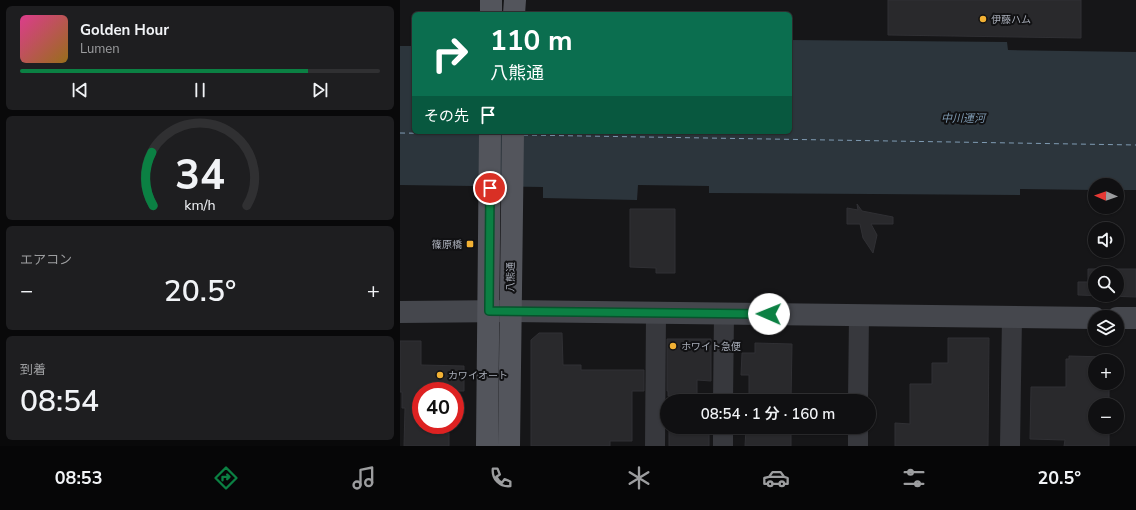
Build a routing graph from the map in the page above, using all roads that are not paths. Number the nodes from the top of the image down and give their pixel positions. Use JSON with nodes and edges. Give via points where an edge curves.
{"nodes":[{"id":1,"x":491,"y":0,"type":"edge"},
{"id":2,"x":515,"y":0,"type":"edge"},
{"id":3,"x":491,"y":12,"type":"edge"},
{"id":4,"x":514,"y":12,"type":"edge"},
{"id":5,"x":490,"y":134,"type":"edge"},
{"id":6,"x":513,"y":134,"type":"edge"},
{"id":7,"x":489,"y":311,"type":"junction"},
{"id":8,"x":510,"y":311,"type":"junction"},
{"id":9,"x":400,"y":312,"type":"edge"},
{"id":10,"x":656,"y":313,"type":"junction"},
{"id":11,"x":724,"y":314,"type":"junction"},
{"id":12,"x":859,"y":315,"type":"junction"},
{"id":13,"x":1012,"y":317,"type":"junction"},
{"id":14,"x":1088,"y":318,"type":"edge"},
{"id":15,"x":1124,"y":318,"type":"edge"},
{"id":16,"x":1136,"y":318,"type":"edge"},
{"id":17,"x":723,"y":394,"type":"edge"},
{"id":18,"x":858,"y":394,"type":"edge"},
{"id":19,"x":723,"y":434,"type":"edge"},
{"id":20,"x":858,"y":434,"type":"edge"},
{"id":21,"x":487,"y":446,"type":"edge"},
{"id":22,"x":508,"y":446,"type":"edge"},
{"id":23,"x":655,"y":446,"type":"edge"},
{"id":24,"x":723,"y":446,"type":"edge"},
{"id":25,"x":858,"y":446,"type":"edge"},
{"id":26,"x":1010,"y":446,"type":"edge"}],
"edges":[{"from":1,"to":3,"type":"main road"},
{"from":2,"to":4,"type":"main road"},
{"from":5,"to":7,"type":"main road","name":"八熊通"},
{"from":6,"to":8,"type":"main road","name":"八熊通"},
{"from":7,"to":8,"type":"street"},
{"from":7,"to":9,"type":"street"},
{"from":7,"to":21,"type":"main road","name":"八熊通"},
{"from":8,"to":10,"type":"street"},
{"from":8,"to":22,"type":"main road","name":"八熊通"},
{"from":10,"to":11,"type":"street"},
{"from":10,"to":23,"type":"street"},
{"from":11,"to":12,"type":"street"},
{"from":11,"to":17,"type":"street"},
{"from":12,"to":13,"type":"street"},
{"from":12,"to":18,"type":"street"},
{"from":13,"to":14,"type":"street"},
{"from":13,"to":26,"type":"street"},
{"from":15,"to":16,"type":"street"},
{"from":19,"to":24,"type":"street"},
{"from":20,"to":25,"type":"street"}]}
